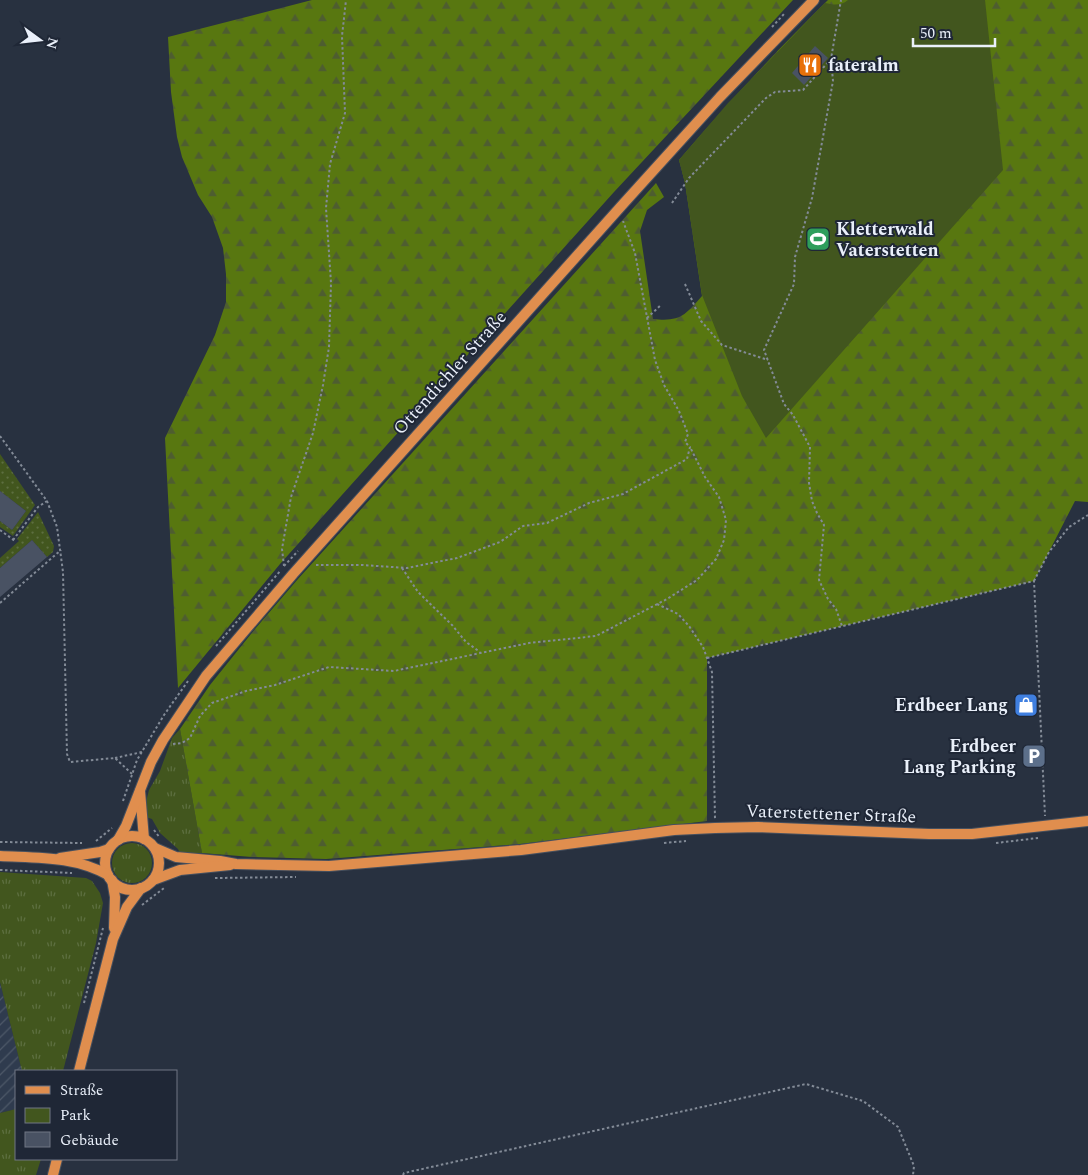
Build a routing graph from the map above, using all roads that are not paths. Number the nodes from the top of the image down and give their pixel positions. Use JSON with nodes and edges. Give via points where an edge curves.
{"nodes":[{"id":1,"x":814,"y":0,"type":"edge"},
{"id":2,"x":140,"y":790,"type":"junction"},
{"id":3,"x":1088,"y":822,"type":"edge"},
{"id":4,"x":144,"y":839,"type":"junction"},
{"id":5,"x":118,"y":840,"type":"junction"},
{"id":6,"x":154,"y":848,"type":"junction"},
{"id":7,"x":109,"y":849,"type":"junction"},
{"id":8,"x":0,"y":856,"type":"edge"},
{"id":9,"x":60,"y":858,"type":"junction"},
{"id":10,"x":236,"y":864,"type":"junction"},
{"id":11,"x":110,"y":878,"type":"junction"},
{"id":12,"x":153,"y":880,"type":"junction"},
{"id":13,"x":141,"y":888,"type":"junction"},
{"id":14,"x":113,"y":939,"type":"junction"},
{"id":15,"x":79,"y":1070,"type":"edge"},
{"id":16,"x":57,"y":1160,"type":"edge"},
{"id":17,"x":53,"y":1175,"type":"edge"}],
"edges":[{"from":1,"to":2,"type":"street","name":"Ottendichler Straße","via":[[720,97],[287,580],[206,676],[181,711],[151,762]]},
{"from":2,"to":4,"type":"street","name":"Ottendichler Straße"},
{"from":2,"to":5,"type":"street","name":"Ottendichler Straße"},
{"from":3,"to":10,"type":"street","name":"Vaterstettener Straße","via":[[972,834],[768,828],[674,830],[574,844],[412,860],[329,866]]},
{"from":4,"to":5,"type":"street","via":[[128,836]]},
{"from":4,"to":6,"type":"street"},
{"from":5,"to":7,"type":"street"},
{"from":6,"to":10,"type":"street","via":[[176,856]]},
{"from":6,"to":12,"type":"street","via":[[159,864]]},
{"from":7,"to":9,"type":"street"},
{"from":7,"to":11,"type":"street","via":[[106,862]]},
{"from":8,"to":9,"type":"street"},
{"from":9,"to":11,"type":"street","via":[[88,866]]},
{"from":10,"to":12,"type":"street","via":[[180,870]]},
{"from":11,"to":13,"type":"street","via":[[122,887]]},
{"from":11,"to":14,"type":"street","via":[[116,897]]},
{"from":12,"to":13,"type":"street"},
{"from":13,"to":14,"type":"street","via":[[127,908]]},
{"from":14,"to":15,"type":"street"},
{"from":16,"to":17,"type":"street"}]}
